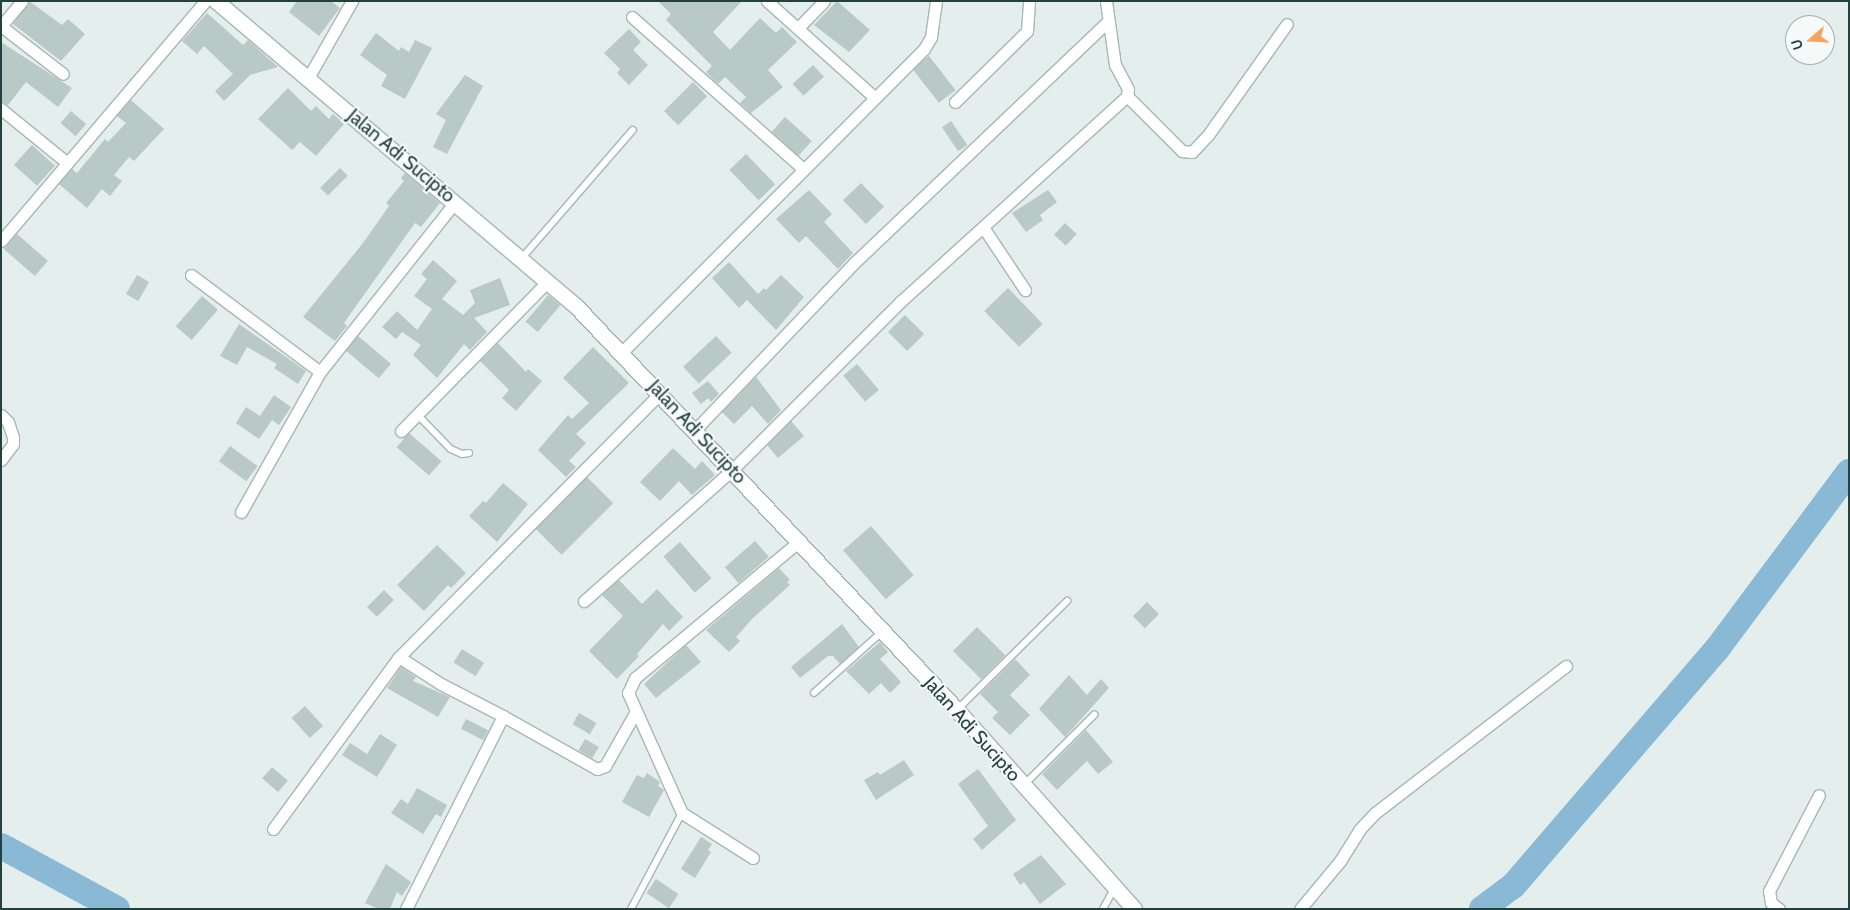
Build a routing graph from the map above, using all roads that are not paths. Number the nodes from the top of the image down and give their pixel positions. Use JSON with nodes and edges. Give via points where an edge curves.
{"nodes":[{"id":1,"x":22,"y":1,"type":"edge"},
{"id":2,"x":205,"y":1,"type":"edge"},
{"id":3,"x":216,"y":1,"type":"edge"},
{"id":4,"x":352,"y":1,"type":"edge"},
{"id":5,"x":767,"y":1,"type":"edge"},
{"id":6,"x":824,"y":1,"type":"edge"},
{"id":7,"x":936,"y":1,"type":"edge"},
{"id":8,"x":1029,"y":1,"type":"edge"},
{"id":9,"x":1106,"y":1,"type":"edge"},
{"id":10,"x":632,"y":17,"type":"dead end"},
{"id":11,"x":1108,"y":21,"type":"junction"},
{"id":12,"x":1287,"y":24,"type":"dead end"},
{"id":13,"x":798,"y":28,"type":"junction"},
{"id":14,"x":63,"y":74,"type":"dead end"},
{"id":15,"x":308,"y":78,"type":"junction"},
{"id":16,"x":1127,"y":96,"type":"junction"},
{"id":17,"x":874,"y":97,"type":"junction"},
{"id":18,"x":956,"y":102,"type":"dead end"},
{"id":19,"x":1,"y":109,"type":"edge"},
{"id":20,"x":633,"y":130,"type":"dead end"},
{"id":21,"x":66,"y":162,"type":"junction"},
{"id":22,"x":802,"y":168,"type":"junction"},
{"id":23,"x":455,"y":202,"type":"junction"},
{"id":24,"x":983,"y":227,"type":"junction"},
{"id":25,"x":1,"y":241,"type":"edge"},
{"id":26,"x":522,"y":258,"type":"junction"},
{"id":27,"x":191,"y":275,"type":"dead end"},
{"id":28,"x":548,"y":281,"type":"junction"},
{"id":29,"x":1024,"y":290,"type":"dead end"},
{"id":30,"x":622,"y":352,"type":"junction"},
{"id":31,"x":320,"y":372,"type":"junction"},
{"id":32,"x":660,"y":393,"type":"junction"},
{"id":33,"x":1,"y":415,"type":"edge"},
{"id":34,"x":418,"y":415,"type":"junction"},
{"id":35,"x":694,"y":431,"type":"junction"},
{"id":36,"x":402,"y":432,"type":"dead end"},
{"id":37,"x":469,"y":453,"type":"dead end"},
{"id":38,"x":1,"y":460,"type":"edge"},
{"id":39,"x":732,"y":470,"type":"junction"},
{"id":40,"x":241,"y":512,"type":"dead end"},
{"id":41,"x":798,"y":542,"type":"junction"},
{"id":42,"x":584,"y":601,"type":"dead end"},
{"id":43,"x":1067,"y":601,"type":"dead end"},
{"id":44,"x":882,"y":632,"type":"junction"},
{"id":45,"x":399,"y":657,"type":"junction"},
{"id":46,"x":1566,"y":666,"type":"dead end"},
{"id":47,"x":814,"y":693,"type":"dead end"},
{"id":48,"x":957,"y":710,"type":"junction"},
{"id":49,"x":635,"y":713,"type":"junction"},
{"id":50,"x":1094,"y":715,"type":"dead end"},
{"id":51,"x":503,"y":716,"type":"junction"},
{"id":52,"x":1024,"y":786,"type":"junction"},
{"id":53,"x":1819,"y":795,"type":"dead end"},
{"id":54,"x":682,"y":813,"type":"junction"},
{"id":55,"x":274,"y":829,"type":"dead end"},
{"id":56,"x":752,"y":858,"type":"dead end"},
{"id":57,"x":1116,"y":887,"type":"junction"},
{"id":58,"x":406,"y":909,"type":"edge"},
{"id":59,"x":631,"y":909,"type":"edge"},
{"id":60,"x":1103,"y":909,"type":"edge"},
{"id":61,"x":1134,"y":909,"type":"edge"},
{"id":62,"x":1300,"y":909,"type":"edge"},
{"id":63,"x":1779,"y":909,"type":"edge"}],
"edges":[{"from":1,"to":14,"type":"street","via":[[1,26]]},
{"from":2,"to":21,"type":"street"},
{"from":3,"to":15,"type":"street","name":"Jalan Adi Sucipto"},
{"from":4,"to":15,"type":"street"},
{"from":5,"to":13,"type":"street"},
{"from":6,"to":13,"type":"street"},
{"from":7,"to":17,"type":"street","via":[[928,43]]},
{"from":8,"to":18,"type":"street","via":[[1028,32]]},
{"from":9,"to":11,"type":"street"},
{"from":10,"to":22,"type":"street"},
{"from":11,"to":16,"type":"street","via":[[1114,65],[1128,89]]},
{"from":11,"to":35,"type":"street","via":[[853,264]]},
{"from":12,"to":16,"type":"street","via":[[1208,135],[1192,152],[1182,151]]},
{"from":13,"to":17,"type":"street"},
{"from":15,"to":23,"type":"street","name":"Jalan Adi Sucipto"},
{"from":16,"to":24,"type":"street"},
{"from":17,"to":22,"type":"street"},
{"from":19,"to":21,"type":"street"},
{"from":20,"to":26,"type":"lane"},
{"from":21,"to":25,"type":"street"},
{"from":22,"to":30,"type":"street"},
{"from":23,"to":26,"type":"street","name":"Jalan Adi Sucipto"},
{"from":23,"to":31,"type":"street"},
{"from":24,"to":29,"type":"street"},
{"from":24,"to":39,"type":"street","via":[[900,302]]},
{"from":26,"to":28,"type":"street","name":"Jalan Adi Sucipto"},
{"from":27,"to":31,"type":"street"},
{"from":28,"to":30,"type":"street","name":"Jalan Adi Sucipto"},
{"from":28,"to":34,"type":"street"},
{"from":30,"to":32,"type":"street","name":"Jalan Adi Sucipto"},
{"from":31,"to":40,"type":"street"},
{"from":32,"to":35,"type":"street","name":"Jalan Adi Sucipto"},
{"from":32,"to":45,"type":"street"},
{"from":33,"to":38,"type":"street","via":[[8,422],[13,437],[13,444]]},
{"from":34,"to":36,"type":"street"},
{"from":34,"to":37,"type":"lane","via":[[451,449]]},
{"from":35,"to":39,"type":"street","name":"Jalan Adi Sucipto"},
{"from":39,"to":41,"type":"street","name":"Jalan Adi Sucipto"},
{"from":39,"to":42,"type":"street"},
{"from":41,"to":44,"type":"street","name":"Jalan Adi Sucipto"},
{"from":41,"to":49,"type":"street","via":[[767,572],[635,678],[628,693]]},
{"from":43,"to":48,"type":"lane"},
{"from":44,"to":47,"type":"lane"},
{"from":44,"to":48,"type":"street","name":"Jalan Adi Sucipto"},
{"from":45,"to":51,"type":"street","via":[[441,684]]},
{"from":45,"to":55,"type":"street"},
{"from":46,"to":62,"type":"street","via":[[1374,813]]},
{"from":48,"to":52,"type":"street","name":"Jalan Adi Sucipto"},
{"from":49,"to":51,"type":"street","via":[[605,766],[597,769]]},
{"from":49,"to":54,"type":"street"},
{"from":50,"to":52,"type":"lane"},
{"from":51,"to":58,"type":"street"},
{"from":52,"to":57,"type":"street","name":"Jalan Adi Sucipto"},
{"from":53,"to":63,"type":"street","via":[[1769,891],[1771,903]]},
{"from":54,"to":56,"type":"street"},
{"from":54,"to":59,"type":"lane"},
{"from":57,"to":60,"type":"lane"},
{"from":57,"to":61,"type":"street","name":"Jalan Adi Sucipto"}]}
